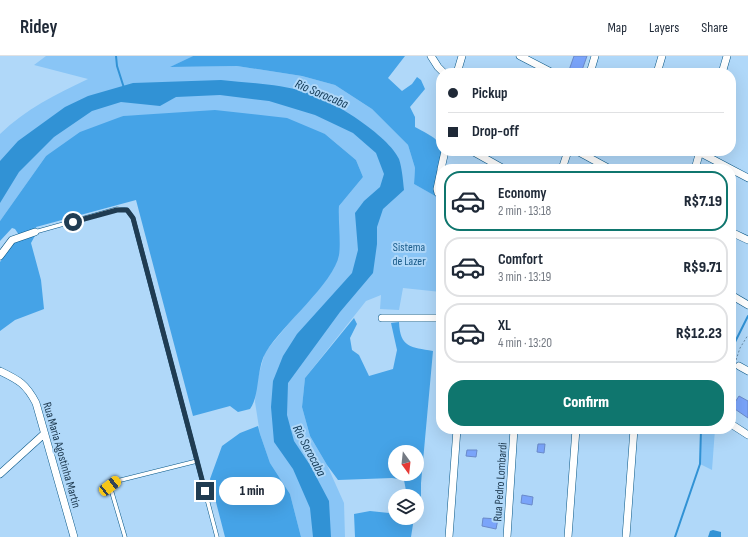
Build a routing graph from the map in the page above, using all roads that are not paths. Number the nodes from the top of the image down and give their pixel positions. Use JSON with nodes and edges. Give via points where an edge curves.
{"nodes":[{"id":1,"x":431,"y":56,"type":"edge"},
{"id":2,"x":462,"y":56,"type":"edge"},
{"id":3,"x":595,"y":56,"type":"edge"},
{"id":4,"x":662,"y":56,"type":"edge"},
{"id":5,"x":727,"y":56,"type":"edge"},
{"id":6,"x":525,"y":57,"type":"edge"},
{"id":7,"x":439,"y":68,"type":"edge"},
{"id":8,"x":458,"y":68,"type":"edge"},
{"id":9,"x":544,"y":68,"type":"edge"},
{"id":10,"x":591,"y":68,"type":"edge"},
{"id":11,"x":658,"y":68,"type":"edge"},
{"id":12,"x":723,"y":68,"type":"edge"},
{"id":13,"x":481,"y":156,"type":"edge"},
{"id":14,"x":586,"y":156,"type":"edge"},
{"id":15,"x":708,"y":156,"type":"edge"},
{"id":16,"x":495,"y":164,"type":"edge"},
{"id":17,"x":601,"y":164,"type":"edge"},
{"id":18,"x":722,"y":164,"type":"edge"},
{"id":19,"x":736,"y":172,"type":"edge"},
{"id":20,"x":748,"y":178,"type":"edge"},
{"id":21,"x":35,"y":232,"type":"joint"},
{"id":22,"x":736,"y":234,"type":"edge"},
{"id":23,"x":748,"y":240,"type":"edge"},
{"id":24,"x":0,"y":256,"type":"edge"},
{"id":25,"x":736,"y":298,"type":"edge"},
{"id":26,"x":748,"y":305,"type":"edge"},
{"id":27,"x":382,"y":318,"type":"dead end"},
{"id":28,"x":436,"y":318,"type":"edge"},
{"id":29,"x":736,"y":365,"type":"road end"},
{"id":30,"x":0,"y":371,"type":"edge"},
{"id":31,"x":748,"y":371,"type":"edge"},
{"id":32,"x":736,"y":427,"type":"edge"},
{"id":33,"x":44,"y":434,"type":"junction"},
{"id":34,"x":457,"y":434,"type":"edge"},
{"id":35,"x":514,"y":434,"type":"edge"},
{"id":36,"x":576,"y":434,"type":"edge"},
{"id":37,"x":633,"y":434,"type":"edge"},
{"id":38,"x":748,"y":435,"type":"edge"},
{"id":39,"x":197,"y":460,"type":"junction"},
{"id":40,"x":0,"y":474,"type":"edge"},
{"id":41,"x":72,"y":536,"type":"edge"},
{"id":42,"x":125,"y":537,"type":"edge"},
{"id":43,"x":217,"y":537,"type":"edge"},
{"id":44,"x":449,"y":537,"type":"edge"},
{"id":45,"x":507,"y":537,"type":"edge"},
{"id":46,"x":568,"y":537,"type":"edge"},
{"id":47,"x":626,"y":537,"type":"edge"}],
"edges":[{"from":1,"to":7,"type":"street"},
{"from":2,"to":8,"type":"street"},
{"from":3,"to":10,"type":"street"},
{"from":4,"to":11,"type":"street"},
{"from":5,"to":12,"type":"street"},
{"from":6,"to":9,"type":"street"},
{"from":13,"to":16,"type":"street"},
{"from":14,"to":17,"type":"street"},
{"from":15,"to":18,"type":"street"},
{"from":19,"to":20,"type":"street"},
{"from":21,"to":24,"type":"street","via":[[12,240]]},
{"from":21,"to":39,"type":"lane","via":[[117,210],[127,210],[133,218]]},
{"from":22,"to":23,"type":"street"},
{"from":25,"to":26,"type":"street"},
{"from":27,"to":28,"type":"street"},
{"from":29,"to":31,"type":"street"},
{"from":30,"to":33,"type":"street","name":"Rua Maria Agostinha Martin","via":[[18,379],[29,389],[36,403]]},
{"from":32,"to":38,"type":"street"},
{"from":33,"to":40,"type":"street"},
{"from":33,"to":41,"type":"street","name":"Rua Maria Agostinha Martin"},
{"from":34,"to":44,"type":"street"},
{"from":35,"to":45,"type":"street","name":"Rua Pedro Lombardi"},
{"from":36,"to":46,"type":"street"},
{"from":37,"to":47,"type":"street"},
{"from":39,"to":42,"type":"lane","via":[[117,481],[110,486]]},
{"from":39,"to":43,"type":"lane"}]}
